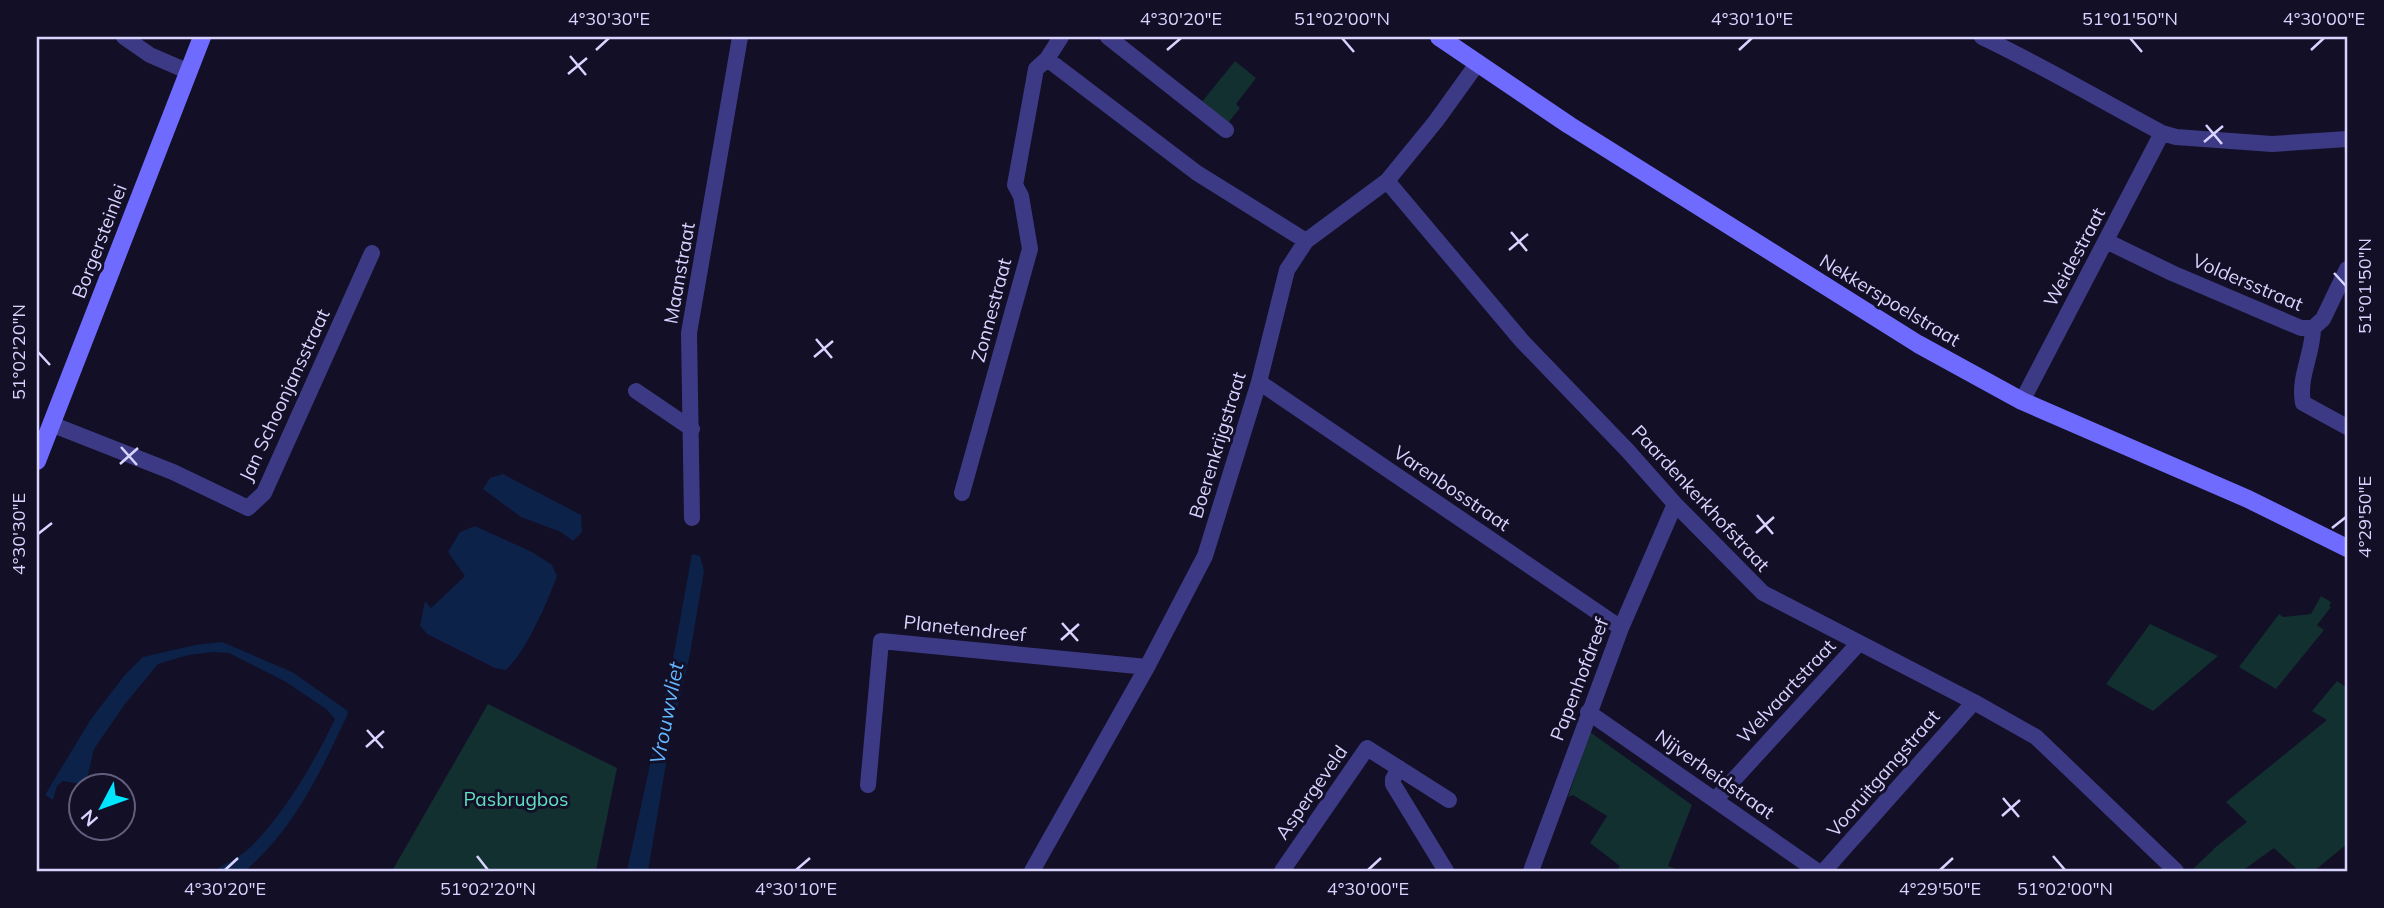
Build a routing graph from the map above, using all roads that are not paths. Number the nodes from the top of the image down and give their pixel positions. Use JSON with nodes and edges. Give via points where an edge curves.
{"nodes":[{"id":1,"x":124,"y":37,"type":"edge"},
{"id":2,"x":202,"y":37,"type":"edge"},
{"id":3,"x":740,"y":37,"type":"edge"},
{"id":4,"x":1061,"y":37,"type":"edge"},
{"id":5,"x":1108,"y":37,"type":"edge"},
{"id":6,"x":1982,"y":37,"type":"edge"},
{"id":7,"x":1445,"y":38,"type":"edge"},
{"id":8,"x":1047,"y":59,"type":"junction"},
{"id":9,"x":1477,"y":64,"type":"junction"},
{"id":10,"x":187,"y":71,"type":"junction"},
{"id":11,"x":1226,"y":130,"type":"dead end"},
{"id":12,"x":2162,"y":133,"type":"junction"},
{"id":13,"x":2347,"y":139,"type":"edge"},
{"id":14,"x":1387,"y":181,"type":"junction"},
{"id":15,"x":1306,"y":241,"type":"junction"},
{"id":16,"x":2106,"y":241,"type":"junction"},
{"id":17,"x":372,"y":253,"type":"dead end"},
{"id":18,"x":2347,"y":269,"type":"edge"},
{"id":19,"x":2312,"y":327,"type":"junction"},
{"id":20,"x":1259,"y":382,"type":"junction"},
{"id":21,"x":636,"y":391,"type":"dead end"},
{"id":22,"x":2022,"y":401,"type":"junction"},
{"id":23,"x":51,"y":424,"type":"junction"},
{"id":24,"x":2347,"y":427,"type":"edge"},
{"id":25,"x":692,"y":429,"type":"junction"},
{"id":26,"x":37,"y":461,"type":"edge"},
{"id":27,"x":962,"y":493,"type":"dead end"},
{"id":28,"x":1675,"y":504,"type":"junction"},
{"id":29,"x":692,"y":518,"type":"dead end"},
{"id":30,"x":2347,"y":548,"type":"edge"},
{"id":31,"x":1621,"y":628,"type":"junction"},
{"id":32,"x":1859,"y":643,"type":"junction"},
{"id":33,"x":1147,"y":667,"type":"junction"},
{"id":34,"x":1974,"y":702,"type":"junction"},
{"id":35,"x":1588,"y":712,"type":"junction"},
{"id":36,"x":1399,"y":768,"type":"junction"},
{"id":37,"x":867,"y":785,"type":"dead end"},
{"id":38,"x":1716,"y":799,"type":"junction"},
{"id":39,"x":1449,"y":800,"type":"dead end"},
{"id":40,"x":1032,"y":871,"type":"edge"},
{"id":41,"x":1282,"y":871,"type":"edge"},
{"id":42,"x":1446,"y":871,"type":"edge"},
{"id":43,"x":1531,"y":871,"type":"edge"},
{"id":44,"x":1818,"y":871,"type":"edge"},
{"id":45,"x":1824,"y":871,"type":"edge"},
{"id":46,"x":2176,"y":871,"type":"edge"}],
"edges":[{"from":1,"to":10,"type":"street","via":[[149,55]]},
{"from":2,"to":10,"type":"main road","name":"Borgersteinlei"},
{"from":3,"to":25,"type":"street","name":"Maanstraat","via":[[689,333]]},
{"from":4,"to":8,"type":"street","name":"Zonnestraat"},
{"from":5,"to":11,"type":"street"},
{"from":6,"to":12,"type":"street"},
{"from":7,"to":9,"type":"main road","name":"Nekkerspoelstraat"},
{"from":8,"to":15,"type":"street","via":[[1197,173]]},
{"from":8,"to":27,"type":"street","name":"Zonnestraat","via":[[1036,69],[1015,185],[1030,249]]},
{"from":9,"to":14,"type":"street","name":"Boerenkrijgstraat"},
{"from":9,"to":22,"type":"main road","name":"Nekkerspoelstraat","via":[[1736,232],[1918,344]]},
{"from":10,"to":23,"type":"main road","name":"Borgersteinlei"},
{"from":12,"to":13,"type":"street","via":[[2272,144]]},
{"from":12,"to":16,"type":"street","name":"Weidestraat"},
{"from":14,"to":15,"type":"street","name":"Boerenkrijgstraat"},
{"from":14,"to":28,"type":"street","name":"Paardenkerkhofstraat","via":[[1522,341]]},
{"from":15,"to":20,"type":"street","name":"Boerenkrijgstraat","via":[[1287,270]]},
{"from":16,"to":19,"type":"street","name":"Voldersstraat","via":[[2301,328]]},
{"from":16,"to":22,"type":"street","name":"Weidestraat"},
{"from":17,"to":23,"type":"street","name":"Jan Schoonjansstraat","via":[[264,493],[248,509],[173,472]]},
{"from":18,"to":19,"type":"street","name":"Voldersstraat","via":[[2323,319]]},
{"from":19,"to":24,"type":"street","via":[[2313,343],[2300,389],[2302,404]]},
{"from":20,"to":31,"type":"street","name":"Varenbosstraat"},
{"from":20,"to":33,"type":"street","name":"Boerenkrijgstraat","via":[[1205,556]]},
{"from":21,"to":25,"type":"street"},
{"from":22,"to":30,"type":"main road","name":"Nekkerspoelstraat","via":[[2248,499]]},
{"from":23,"to":26,"type":"main road","name":"Borgersteinlei"},
{"from":25,"to":29,"type":"street","name":"Maanstraat"},
{"from":28,"to":31,"type":"street","name":"Papenhofdreef"},
{"from":28,"to":32,"type":"street","name":"Paardenkerkhofstraat","via":[[1763,593]]},
{"from":31,"to":35,"type":"street","name":"Papenhofdreef"},
{"from":32,"to":34,"type":"street","name":"Paardenkerkhofstraat"},
{"from":32,"to":38,"type":"street","name":"Welvaartstraat"},
{"from":33,"to":37,"type":"street","name":"Planetendreef","via":[[881,641]]},
{"from":33,"to":40,"type":"street","name":"Boerenkrijgstraat"},
{"from":34,"to":45,"type":"street","name":"Vooruitgangstraat"},
{"from":34,"to":46,"type":"street","name":"Paardenkerkhofstraat","via":[[2036,737]]},
{"from":35,"to":38,"type":"street","name":"Nijverheidstraat"},
{"from":35,"to":43,"type":"street","name":"Papenhofdreef"},
{"from":36,"to":39,"type":"street","name":"Aspergeveld"},
{"from":36,"to":41,"type":"street","name":"Aspergeveld","via":[[1367,748]]},
{"from":36,"to":42,"type":"street","via":[[1393,784]]},
{"from":38,"to":44,"type":"street","name":"Nijverheidstraat"}]}
